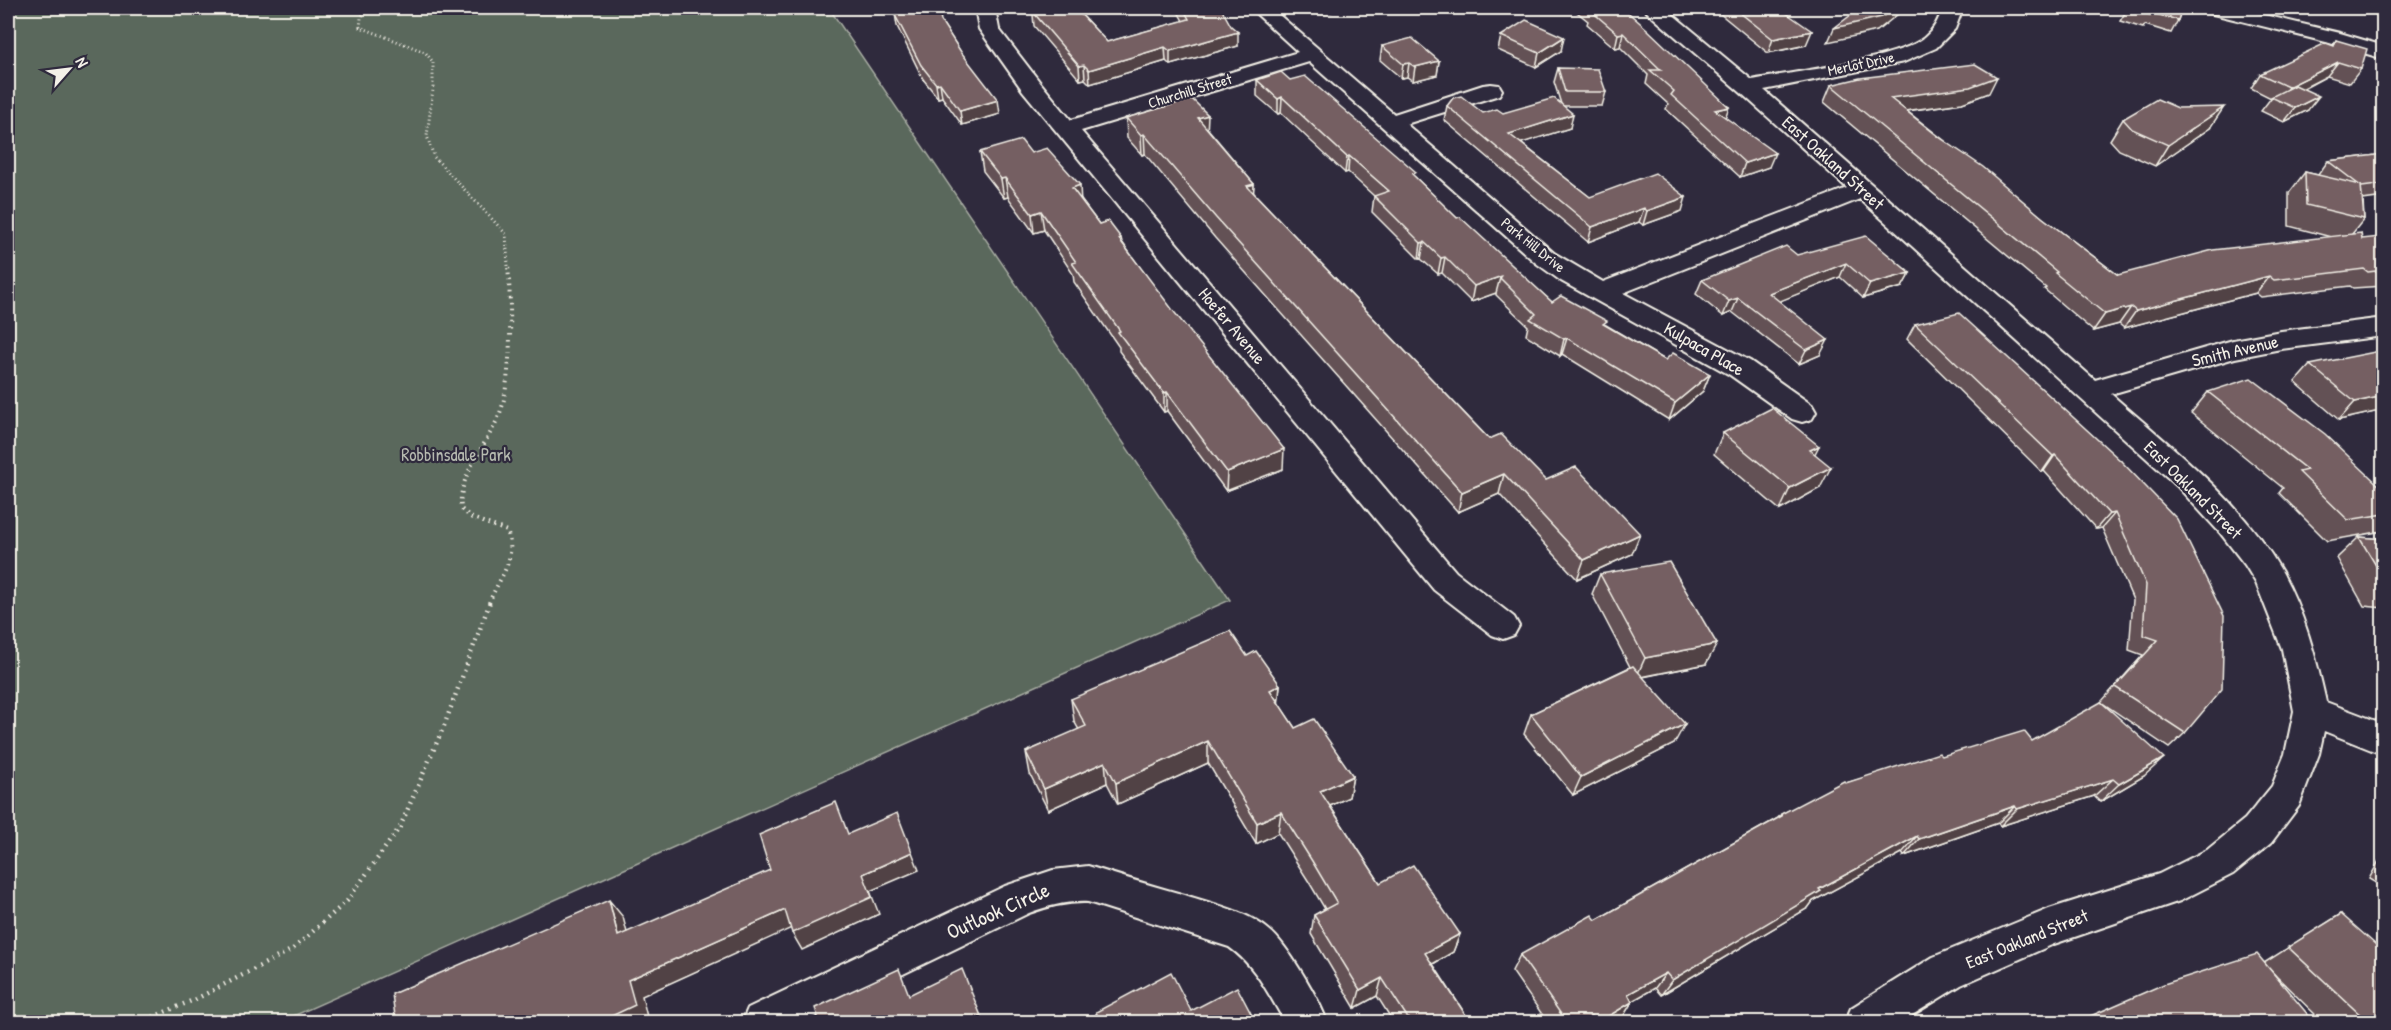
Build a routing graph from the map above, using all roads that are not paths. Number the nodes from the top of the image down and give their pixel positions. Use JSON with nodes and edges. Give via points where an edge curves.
{"nodes":[{"id":1,"x":985,"y":8,"type":"edge"},
{"id":2,"x":1260,"y":8,"type":"edge"},
{"id":3,"x":1654,"y":8,"type":"edge"},
{"id":4,"x":1953,"y":8,"type":"edge"},
{"id":5,"x":2212,"y":8,"type":"edge"},
{"id":6,"x":2235,"y":10,"type":"edge"},
{"id":7,"x":2384,"y":53,"type":"edge"},
{"id":8,"x":1312,"y":54,"type":"junction"},
{"id":9,"x":1748,"y":87,"type":"junction"},
{"id":10,"x":1491,"y":90,"type":"dead end"},
{"id":11,"x":1390,"y":122,"type":"junction"},
{"id":12,"x":1067,"y":128,"type":"junction"},
{"id":13,"x":1862,"y":190,"type":"junction"},
{"id":14,"x":1602,"y":292,"type":"junction"},
{"id":15,"x":2384,"y":327,"type":"edge"},
{"id":16,"x":2090,"y":391,"type":"junction"},
{"id":17,"x":1802,"y":412,"type":"dead end"},
{"id":18,"x":1503,"y":626,"type":"dead end"},
{"id":19,"x":2311,"y":711,"type":"junction"},
{"id":20,"x":2384,"y":740,"type":"edge"},
{"id":21,"x":762,"y":1023,"type":"edge"},
{"id":22,"x":1307,"y":1023,"type":"edge"},
{"id":23,"x":1865,"y":1023,"type":"edge"}],
"edges":[{"from":1,"to":12,"type":"street","name":"Hoefer Avenue","via":[[989,29],[998,44]]},
{"from":2,"to":8,"type":"street","name":"Park Hill Drive"},
{"from":3,"to":9,"type":"street","name":"East Oakland Street"},
{"from":4,"to":9,"type":"street","name":"Merlot Drive","via":[[1945,29],[1929,44],[1897,58]]},
{"from":5,"to":6,"type":"street"},
{"from":6,"to":7,"type":"street"},
{"from":8,"to":11,"type":"street","name":"Park Hill Drive"},
{"from":8,"to":12,"type":"street","name":"Churchill Street"},
{"from":9,"to":13,"type":"street","name":"East Oakland Street"},
{"from":10,"to":11,"type":"street"},
{"from":11,"to":14,"type":"street","name":"Park Hill Drive","via":[[1545,258]]},
{"from":12,"to":18,"type":"street","name":"Hoefer Avenue","via":[[1445,581]]},
{"from":13,"to":14,"type":"street"},
{"from":13,"to":16,"type":"street","name":"East Oakland Street"},
{"from":14,"to":17,"type":"street","name":"Kulpaca Place","via":[[1740,368]]},
{"from":15,"to":16,"type":"street","name":"Smith Avenue","via":[[2233,349]]},
{"from":16,"to":19,"type":"street","name":"East Oakland Street","via":[[2187,478],[2256,558],[2270,580],[2298,649]]},
{"from":19,"to":20,"type":"street"},
{"from":19,"to":23,"type":"street","name":"East Oakland Street","via":[[2302,754],[2286,795],[2258,831],[2220,862],[2167,889],[2049,927],[1947,971]]},
{"from":21,"to":22,"type":"street","name":"Outlook Circle","via":[[1018,899],[1068,883],[1088,884],[1243,934],[1268,956]]}]}
